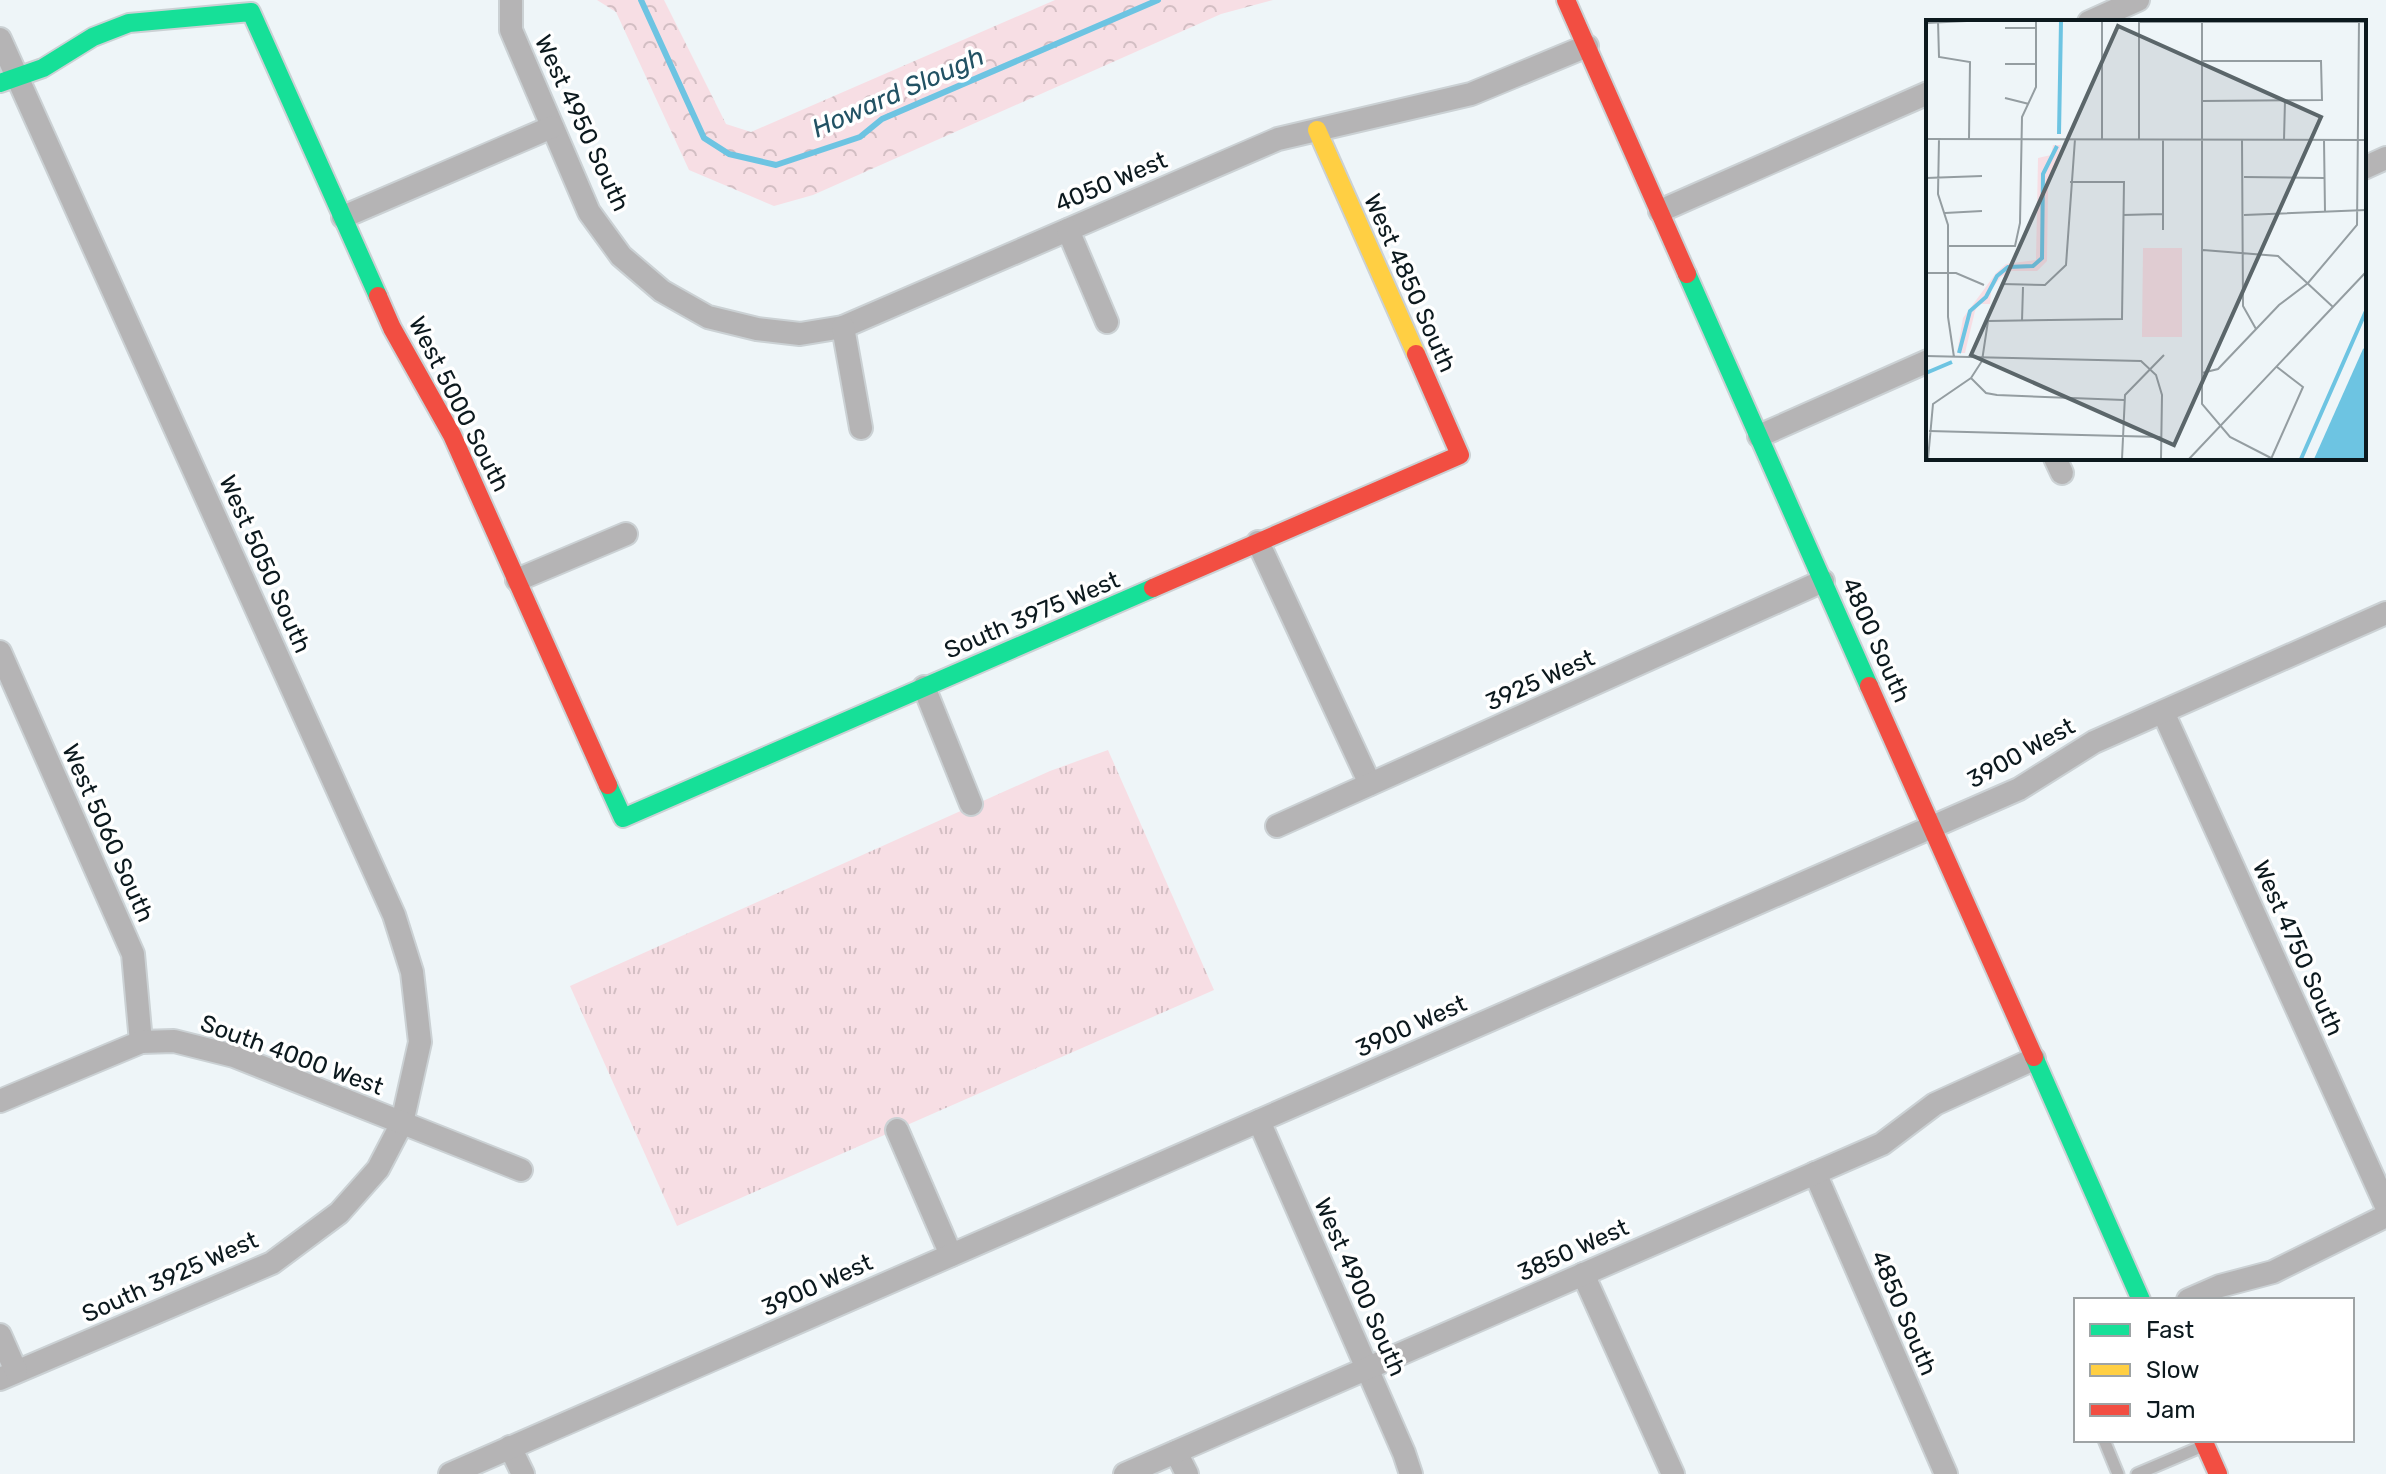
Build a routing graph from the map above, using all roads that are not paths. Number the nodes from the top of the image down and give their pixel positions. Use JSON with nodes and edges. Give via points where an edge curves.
{"nodes":[{"id":1,"x":511,"y":0,"type":"edge"},
{"id":2,"x":1566,"y":0,"type":"edge"},
{"id":3,"x":2132,"y":1,"type":"edge"},
{"id":4,"x":2093,"y":20,"type":"edge"},
{"id":5,"x":0,"y":39,"type":"edge"},
{"id":6,"x":1587,"y":46,"type":"junction"},
{"id":7,"x":9,"y":80,"type":"edge"},
{"id":8,"x":1926,"y":94,"type":"edge"},
{"id":9,"x":552,"y":127,"type":"junction"},
{"id":10,"x":1317,"y":130,"type":"junction"},
{"id":11,"x":2386,"y":158,"type":"edge"},
{"id":12,"x":2366,"y":167,"type":"edge"},
{"id":13,"x":1660,"y":211,"type":"junction"},
{"id":14,"x":343,"y":217,"type":"junction"},
{"id":15,"x":1068,"y":230,"type":"junction"},
{"id":16,"x":662,"y":291,"type":"joint"},
{"id":17,"x":1107,"y":322,"type":"dead end"},
{"id":18,"x":843,"y":327,"type":"junction"},
{"id":19,"x":1926,"y":362,"type":"edge"},
{"id":20,"x":861,"y":428,"type":"dead end"},
{"id":21,"x":1759,"y":436,"type":"junction"},
{"id":22,"x":1460,"y":455,"type":"joint"},
{"id":23,"x":626,"y":534,"type":"dead end"},
{"id":24,"x":1258,"y":542,"type":"junction"},
{"id":25,"x":517,"y":580,"type":"junction"},
{"id":26,"x":1823,"y":581,"type":"junction"},
{"id":27,"x":2386,"y":613,"type":"edge"},
{"id":28,"x":0,"y":652,"type":"edge"},
{"id":29,"x":924,"y":687,"type":"junction"},
{"id":30,"x":2163,"y":712,"type":"junction"},
{"id":31,"x":1370,"y":784,"type":"junction"},
{"id":32,"x":971,"y":804,"type":"dead end"},
{"id":33,"x":623,"y":818,"type":"joint"},
{"id":34,"x":1277,"y":826,"type":"dead end"},
{"id":35,"x":1932,"y":827,"type":"junction"},
{"id":36,"x":141,"y":1042,"type":"junction"},
{"id":37,"x":2034,"y":1059,"type":"junction"},
{"id":38,"x":0,"y":1101,"type":"edge"},
{"id":39,"x":1259,"y":1121,"type":"junction"},
{"id":40,"x":402,"y":1123,"type":"junction"},
{"id":41,"x":897,"y":1130,"type":"dead end"},
{"id":42,"x":521,"y":1170,"type":"dead end"},
{"id":43,"x":1815,"y":1173,"type":"junction"},
{"id":44,"x":2386,"y":1206,"type":"edge"},
{"id":45,"x":2386,"y":1216,"type":"edge"},
{"id":46,"x":951,"y":1255,"type":"junction"},
{"id":47,"x":1583,"y":1274,"type":"junction"},
{"id":48,"x":2140,"y":1298,"type":"edge"},
{"id":49,"x":2193,"y":1298,"type":"edge"},
{"id":50,"x":0,"y":1335,"type":"edge"},
{"id":51,"x":1367,"y":1368,"type":"junction"},
{"id":52,"x":8,"y":1375,"type":"edge"},
{"id":53,"x":2105,"y":1442,"type":"edge"},
{"id":54,"x":2204,"y":1442,"type":"edge"},
{"id":55,"x":510,"y":1447,"type":"junction"},
{"id":56,"x":1176,"y":1452,"type":"junction"},
{"id":57,"x":450,"y":1474,"type":"edge"},
{"id":58,"x":523,"y":1474,"type":"edge"},
{"id":59,"x":1125,"y":1474,"type":"edge"},
{"id":60,"x":1187,"y":1474,"type":"edge"},
{"id":61,"x":1411,"y":1474,"type":"edge"},
{"id":62,"x":1673,"y":1474,"type":"edge"},
{"id":63,"x":1946,"y":1474,"type":"edge"},
{"id":64,"x":2118,"y":1474,"type":"edge"},
{"id":65,"x":2137,"y":1474,"type":"edge"},
{"id":66,"x":2218,"y":1474,"type":"edge"}],
"edges":[{"from":1,"to":9,"type":"street","name":"West 4950 South","via":[[511,30]]},
{"from":2,"to":6,"type":"street","name":"4800 South"},
{"from":3,"to":4,"type":"street"},
{"from":5,"to":7,"type":"street","name":"West 5050 South"},
{"from":6,"to":10,"type":"street","name":"4050 West","via":[[1471,94]]},
{"from":6,"to":13,"type":"street","name":"4800 South"},
{"from":7,"to":14,"type":"street","name":"West 5000 South","via":[[129,23],[251,12]]},
{"from":7,"to":40,"type":"street","name":"West 5050 South","via":[[394,915],[412,972],[420,1042]]},
{"from":8,"to":13,"type":"street"},
{"from":9,"to":14,"type":"street"},
{"from":9,"to":16,"type":"street","name":"West 4950 South","via":[[589,212],[621,256]]},
{"from":10,"to":15,"type":"street","name":"4050 West","via":[[1278,139]]},
{"from":10,"to":22,"type":"street","name":"West 4850 South"},
{"from":11,"to":12,"type":"street"},
{"from":13,"to":21,"type":"street","name":"4800 South"},
{"from":14,"to":25,"type":"street","name":"West 5000 South","via":[[392,328],[452,435]]},
{"from":15,"to":17,"type":"street"},
{"from":15,"to":18,"type":"street","name":"4050 West"},
{"from":16,"to":18,"type":"street","name":"4050 West","via":[[708,317],[757,329],[800,334]]},
{"from":18,"to":20,"type":"street"},
{"from":19,"to":21,"type":"street"},
{"from":21,"to":26,"type":"street","name":"4800 South"},
{"from":22,"to":24,"type":"street","name":"South 3975 West"},
{"from":23,"to":25,"type":"street"},
{"from":24,"to":29,"type":"street","name":"South 3975 West"},
{"from":24,"to":31,"type":"street"},
{"from":25,"to":33,"type":"street","name":"West 5000 South"},
{"from":26,"to":31,"type":"street","name":"3925 West"},
{"from":26,"to":35,"type":"street","name":"4800 South"},
{"from":27,"to":30,"type":"street","name":"3900 West"},
{"from":28,"to":36,"type":"street","name":"West 5060 South","via":[[133,954]]},
{"from":29,"to":32,"type":"street"},
{"from":29,"to":33,"type":"street","name":"South 3975 West"},
{"from":30,"to":35,"type":"street","name":"3900 West","via":[[2094,742],[2019,789]]},
{"from":30,"to":44,"type":"street","name":"West 4750 South"},
{"from":31,"to":34,"type":"street","name":"3925 West"},
{"from":35,"to":37,"type":"street","name":"4800 South"},
{"from":35,"to":39,"type":"street","name":"3900 West"},
{"from":36,"to":38,"type":"street","name":"South 4000 West"},
{"from":36,"to":40,"type":"street","name":"South 4000 West","via":[[174,1041],[234,1056]]},
{"from":37,"to":43,"type":"street","name":"3850 West","via":[[1935,1104],[1882,1144]]},
{"from":37,"to":48,"type":"street","name":"4800 South"},
{"from":39,"to":46,"type":"street","name":"3900 West"},
{"from":39,"to":51,"type":"street","name":"West 4900 South"},
{"from":40,"to":42,"type":"street","name":"South 4000 West"},
{"from":40,"to":52,"type":"street","name":"South 3925 West","via":[[378,1169],[339,1213],[272,1263]]},
{"from":41,"to":46,"type":"street"},
{"from":43,"to":47,"type":"street","name":"3850 West"},
{"from":43,"to":63,"type":"street","name":"4850 South"},
{"from":45,"to":49,"type":"street","via":[[2273,1272]]},
{"from":46,"to":55,"type":"street","name":"3900 West"},
{"from":47,"to":51,"type":"street","name":"3850 West"},
{"from":47,"to":62,"type":"street"},
{"from":50,"to":52,"type":"street"},
{"from":51,"to":56,"type":"street","name":"3850 West"},
{"from":51,"to":61,"type":"street","name":"West 4900 South"},
{"from":53,"to":64,"type":"lane"},
{"from":54,"to":65,"type":"lane"},
{"from":54,"to":66,"type":"street"},
{"from":55,"to":57,"type":"street","name":"3900 West"},
{"from":55,"to":58,"type":"street"},
{"from":56,"to":59,"type":"street","name":"3850 West"},
{"from":56,"to":60,"type":"street"}]}
